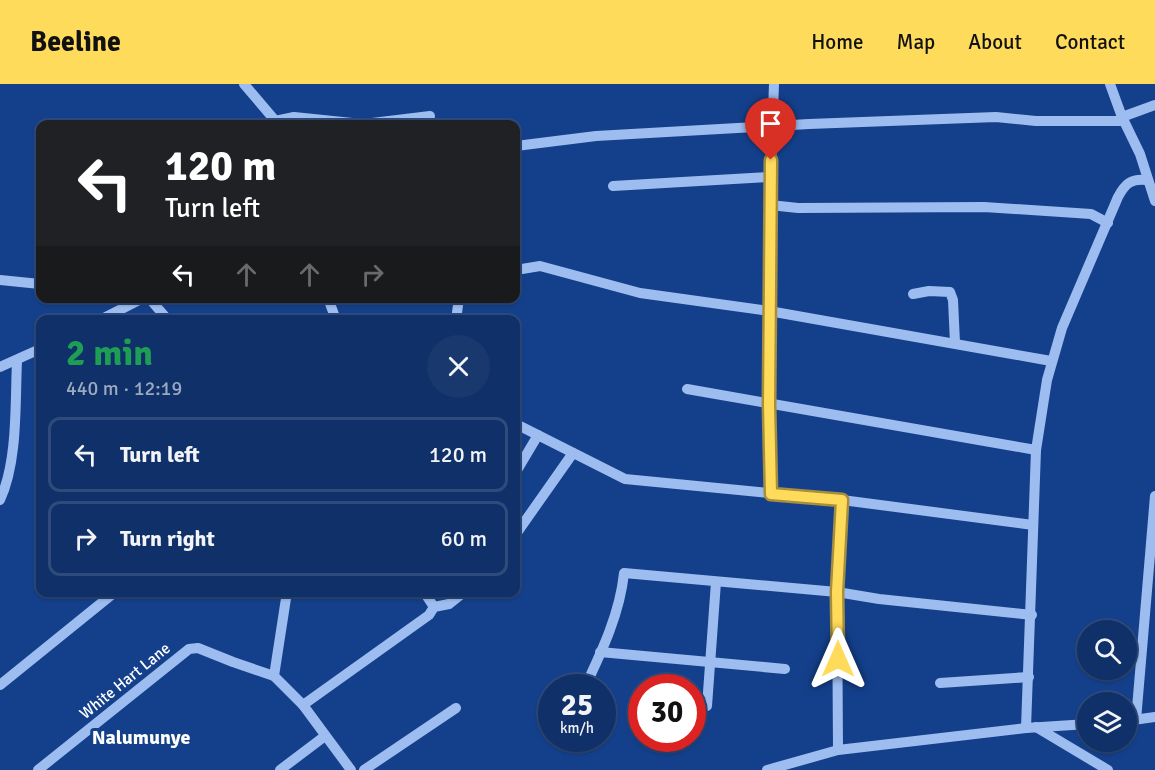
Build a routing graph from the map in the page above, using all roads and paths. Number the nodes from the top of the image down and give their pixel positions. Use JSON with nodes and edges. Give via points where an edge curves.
{"nodes":[{"id":1,"x":244,"y":84,"type":"edge"},
{"id":2,"x":774,"y":84,"type":"edge"},
{"id":3,"x":1110,"y":84,"type":"edge"},
{"id":4,"x":1155,"y":105,"type":"edge"},
{"id":5,"x":430,"y":117,"type":"dead end"},
{"id":6,"x":274,"y":120,"type":"edge"},
{"id":7,"x":286,"y":120,"type":"edge"},
{"id":8,"x":324,"y":120,"type":"edge"},
{"id":9,"x":401,"y":120,"type":"edge"},
{"id":10,"x":772,"y":127,"type":"junction"},
{"id":11,"x":520,"y":146,"type":"edge"},
{"id":12,"x":770,"y":177,"type":"junction"},
{"id":13,"x":1147,"y":180,"type":"junction"},
{"id":14,"x":613,"y":186,"type":"dead end"},
{"id":15,"x":1155,"y":201,"type":"edge"},
{"id":16,"x":770,"y":205,"type":"junction"},
{"id":17,"x":1108,"y":223,"type":"junction"},
{"id":18,"x":520,"y":269,"type":"edge"},
{"id":19,"x":0,"y":280,"type":"edge"},
{"id":20,"x":36,"y":284,"type":"edge"},
{"id":21,"x":913,"y":294,"type":"dead end"},
{"id":22,"x":133,"y":303,"type":"edge"},
{"id":23,"x":153,"y":303,"type":"edge"},
{"id":24,"x":769,"y":311,"type":"junction"},
{"id":25,"x":110,"y":315,"type":"edge"},
{"id":26,"x":164,"y":315,"type":"edge"},
{"id":27,"x":955,"y":343,"type":"junction"},
{"id":28,"x":36,"y":351,"type":"edge"},
{"id":29,"x":17,"y":361,"type":"junction"},
{"id":30,"x":1051,"y":361,"type":"junction"},
{"id":31,"x":0,"y":367,"type":"edge"},
{"id":32,"x":687,"y":389,"type":"dead end"},
{"id":33,"x":769,"y":405,"type":"junction"},
{"id":34,"x":520,"y":426,"type":"edge"},
{"id":35,"x":538,"y":435,"type":"junction"},
{"id":36,"x":1036,"y":450,"type":"junction"},
{"id":37,"x":573,"y":453,"type":"junction"},
{"id":38,"x":520,"y":465,"type":"edge"},
{"id":39,"x":771,"y":494,"type":"junction"},
{"id":40,"x":1155,"y":496,"type":"edge"},
{"id":41,"x":0,"y":500,"type":"edge"},
{"id":42,"x":842,"y":500,"type":"junction"},
{"id":43,"x":1154,"y":523,"type":"edge"},
{"id":44,"x":1033,"y":525,"type":"junction"},
{"id":45,"x":520,"y":528,"type":"edge"},
{"id":46,"x":716,"y":582,"type":"junction"},
{"id":47,"x":837,"y":592,"type":"junction"},
{"id":48,"x":109,"y":597,"type":"edge"},
{"id":49,"x":286,"y":597,"type":"edge"},
{"id":50,"x":427,"y":597,"type":"edge"},
{"id":51,"x":458,"y":597,"type":"edge"},
{"id":52,"x":434,"y":607,"type":"junction"},
{"id":53,"x":1151,"y":609,"type":"edge"},
{"id":54,"x":1032,"y":615,"type":"junction"},
{"id":55,"x":600,"y":652,"type":"junction"},
{"id":56,"x":709,"y":663,"type":"junction"},
{"id":57,"x":785,"y":669,"type":"dead end"},
{"id":58,"x":591,"y":674,"type":"edge"},
{"id":59,"x":274,"y":676,"type":"junction"},
{"id":60,"x":1029,"y":677,"type":"junction"},
{"id":61,"x":940,"y":684,"type":"dead end"},
{"id":62,"x":0,"y":685,"type":"edge"},
{"id":63,"x":1136,"y":692,"type":"edge"},
{"id":64,"x":303,"y":705,"type":"junction"},
{"id":65,"x":707,"y":706,"type":"dead end"},
{"id":66,"x":456,"y":708,"type":"dead end"},
{"id":67,"x":1155,"y":717,"type":"edge"},
{"id":68,"x":1137,"y":720,"type":"edge"},
{"id":69,"x":1077,"y":725,"type":"edge"},
{"id":70,"x":1031,"y":728,"type":"junction"},
{"id":71,"x":325,"y":736,"type":"junction"},
{"id":72,"x":838,"y":750,"type":"junction"},
{"id":73,"x":1096,"y":767,"type":"edge"},
{"id":74,"x":38,"y":770,"type":"edge"},
{"id":75,"x":280,"y":770,"type":"edge"},
{"id":76,"x":351,"y":770,"type":"edge"},
{"id":77,"x":364,"y":770,"type":"edge"},
{"id":78,"x":767,"y":770,"type":"edge"},
{"id":79,"x":1108,"y":770,"type":"edge"}],
"edges":[{"from":1,"to":6,"type":"street"},
{"from":2,"to":10,"type":"street"},
{"from":3,"to":4,"type":"street","via":[[1122,117]]},
{"from":5,"to":9,"type":"street"},
{"from":7,"to":8,"type":"street"},
{"from":10,"to":11,"type":"street","via":[[596,136]]},
{"from":10,"to":12,"type":"street"},
{"from":10,"to":13,"type":"street","via":[[996,117],[1124,121]]},
{"from":12,"to":14,"type":"street"},
{"from":12,"to":16,"type":"street"},
{"from":13,"to":15,"type":"street"},
{"from":13,"to":17,"type":"street","via":[[1125,184]]},
{"from":16,"to":17,"type":"street","via":[[984,207],[1091,214]]},
{"from":16,"to":24,"type":"street"},
{"from":17,"to":30,"type":"street"},
{"from":18,"to":24,"type":"street","via":[[540,266],[640,293]]},
{"from":19,"to":20,"type":"street"},
{"from":21,"to":27,"type":"street","via":[[950,292]]},
{"from":22,"to":25,"type":"street"},
{"from":23,"to":26,"type":"street"},
{"from":24,"to":27,"type":"street"},
{"from":24,"to":33,"type":"street"},
{"from":27,"to":30,"type":"street"},
{"from":28,"to":29,"type":"street"},
{"from":29,"to":31,"type":"street"},
{"from":29,"to":41,"type":"street","via":[[11,455]]},
{"from":30,"to":36,"type":"street"},
{"from":32,"to":33,"type":"street"},
{"from":33,"to":36,"type":"street"},
{"from":33,"to":39,"type":"street"},
{"from":34,"to":35,"type":"street"},
{"from":35,"to":37,"type":"street"},
{"from":35,"to":38,"type":"street"},
{"from":36,"to":44,"type":"street"},
{"from":37,"to":39,"type":"street","via":[[625,479]]},
{"from":37,"to":45,"type":"street"},
{"from":39,"to":42,"type":"street"},
{"from":40,"to":43,"type":"street"},
{"from":42,"to":44,"type":"street"},
{"from":42,"to":47,"type":"street"},
{"from":43,"to":53,"type":"street"},
{"from":44,"to":54,"type":"street"},
{"from":46,"to":47,"type":"street"},
{"from":46,"to":55,"type":"street","via":[[624,573],[616,615]]},
{"from":46,"to":56,"type":"street"},
{"from":47,"to":54,"type":"street"},
{"from":47,"to":72,"type":"street"},
{"from":48,"to":62,"type":"street"},
{"from":49,"to":59,"type":"street"},
{"from":50,"to":52,"type":"street"},
{"from":51,"to":52,"type":"street","via":[[449,604]]},
{"from":52,"to":64,"type":"street","via":[[429,615]]},
{"from":53,"to":63,"type":"street"},
{"from":54,"to":60,"type":"street"},
{"from":55,"to":56,"type":"street"},
{"from":55,"to":58,"type":"street"},
{"from":56,"to":57,"type":"street"},
{"from":56,"to":65,"type":"street"},
{"from":59,"to":64,"type":"street"},
{"from":59,"to":74,"type":"street","name":"White Hart Lane","via":[[198,648],[189,649]]},
{"from":60,"to":61,"type":"street"},
{"from":60,"to":70,"type":"street"},
{"from":64,"to":71,"type":"street"},
{"from":66,"to":77,"type":"street"},
{"from":67,"to":68,"type":"street"},
{"from":69,"to":70,"type":"street"},
{"from":70,"to":72,"type":"street"},
{"from":70,"to":73,"type":"street"},
{"from":71,"to":75,"type":"street"},
{"from":71,"to":76,"type":"street"},
{"from":72,"to":78,"type":"street"},
{"from":73,"to":79,"type":"street"}]}
